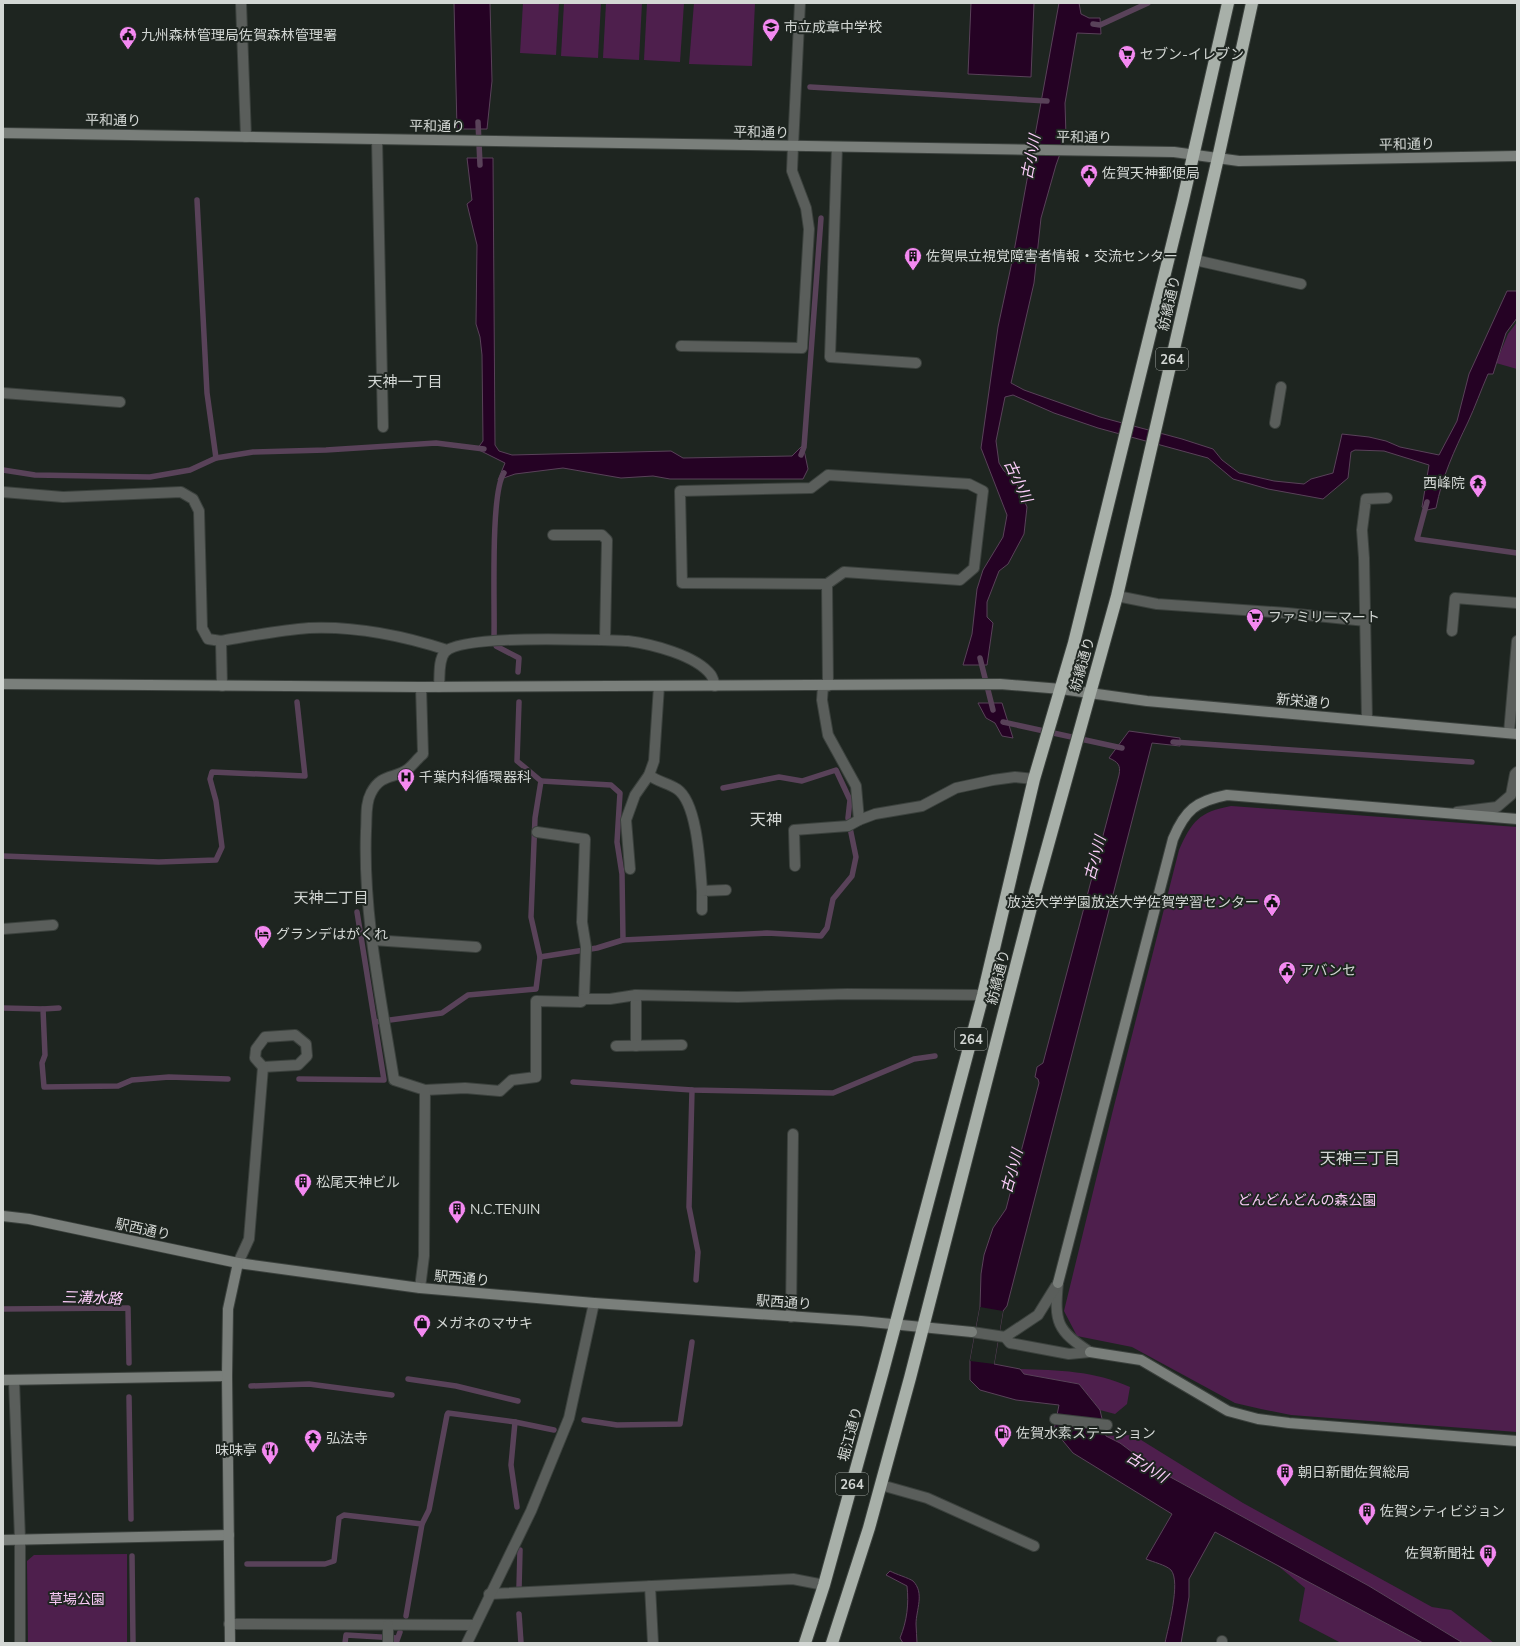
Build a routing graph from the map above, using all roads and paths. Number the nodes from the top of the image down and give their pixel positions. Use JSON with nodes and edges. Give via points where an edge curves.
{"nodes":[{"id":1,"x":241,"y":3,"type":"edge"},
{"id":2,"x":800,"y":3,"type":"edge"},
{"id":3,"x":1228,"y":3,"type":"edge"},
{"id":4,"x":1252,"y":3,"type":"edge"},
{"id":5,"x":3,"y":132,"type":"edge"},
{"id":6,"x":246,"y":137,"type":"junction"},
{"id":7,"x":377,"y":139,"type":"junction"},
{"id":8,"x":793,"y":146,"type":"junction"},
{"id":9,"x":837,"y":147,"type":"junction"},
{"id":10,"x":1194,"y":155,"type":"junction"},
{"id":11,"x":1517,"y":156,"type":"edge"},
{"id":12,"x":1218,"y":158,"type":"junction"},
{"id":13,"x":1195,"y":260,"type":"junction"},
{"id":14,"x":1301,"y":284,"type":"dead end"},
{"id":15,"x":680,"y":346,"type":"dead end"},
{"id":16,"x":916,"y":363,"type":"dead end"},
{"id":17,"x":1281,"y":387,"type":"dead end"},
{"id":18,"x":3,"y":393,"type":"edge"},
{"id":19,"x":120,"y":402,"type":"dead end"},
{"id":20,"x":1275,"y":423,"type":"dead end"},
{"id":21,"x":383,"y":428,"type":"dead end"},
{"id":22,"x":3,"y":492,"type":"edge"},
{"id":23,"x":1388,"y":498,"type":"dead end"},
{"id":24,"x":553,"y":535,"type":"dead end"},
{"id":25,"x":827,"y":584,"type":"junction"},
{"id":26,"x":1117,"y":596,"type":"junction"},
{"id":27,"x":1517,"y":603,"type":"edge"},
{"id":28,"x":1366,"y":621,"type":"junction"},
{"id":29,"x":1452,"y":631,"type":"dead end"},
{"id":30,"x":605,"y":640,"type":"junction"},
{"id":31,"x":222,"y":641,"type":"junction"},
{"id":32,"x":1517,"y":641,"type":"edge"},
{"id":33,"x":447,"y":650,"type":"junction"},
{"id":34,"x":3,"y":684,"type":"edge"},
{"id":35,"x":222,"y":686,"type":"junction"},
{"id":36,"x":659,"y":686,"type":"junction"},
{"id":37,"x":715,"y":686,"type":"junction"},
{"id":38,"x":825,"y":686,"type":"junction"},
{"id":39,"x":421,"y":687,"type":"junction"},
{"id":40,"x":439,"y":687,"type":"junction"},
{"id":41,"x":1061,"y":689,"type":"junction"},
{"id":42,"x":1090,"y":692,"type":"junction"},
{"id":43,"x":1367,"y":720,"type":"junction"},
{"id":44,"x":1513,"y":734,"type":"edge"},
{"id":45,"x":1517,"y":772,"type":"edge"},
{"id":46,"x":649,"y":775,"type":"junction"},
{"id":47,"x":1034,"y":779,"type":"junction"},
{"id":48,"x":1443,"y":813,"type":"junction"},
{"id":49,"x":1517,"y":819,"type":"edge"},
{"id":50,"x":853,"y":824,"type":"junction"},
{"id":51,"x":537,"y":832,"type":"dead end"},
{"id":52,"x":795,"y":866,"type":"dead end"},
{"id":53,"x":630,"y":869,"type":"dead end"},
{"id":54,"x":726,"y":890,"type":"dead end"},
{"id":55,"x":702,"y":891,"type":"junction"},
{"id":56,"x":702,"y":910,"type":"dead end"},
{"id":57,"x":53,"y":926,"type":"dead end"},
{"id":58,"x":3,"y":929,"type":"edge"},
{"id":59,"x":373,"y":940,"type":"junction"},
{"id":60,"x":476,"y":946,"type":"dead end"},
{"id":61,"x":636,"y":995,"type":"junction"},
{"id":62,"x":983,"y":995,"type":"junction"},
{"id":63,"x":584,"y":999,"type":"junction"},
{"id":64,"x":682,"y":1045,"type":"dead end"},
{"id":65,"x":616,"y":1046,"type":"dead end"},
{"id":66,"x":636,"y":1046,"type":"junction"},
{"id":67,"x":263,"y":1067,"type":"junction"},
{"id":68,"x":425,"y":1090,"type":"junction"},
{"id":69,"x":793,"y":1134,"type":"dead end"},
{"id":70,"x":3,"y":1216,"type":"edge"},
{"id":71,"x":238,"y":1263,"type":"junction"},
{"id":72,"x":1058,"y":1283,"type":"junction"},
{"id":73,"x":420,"y":1288,"type":"junction"},
{"id":74,"x":594,"y":1304,"type":"junction"},
{"id":75,"x":791,"y":1317,"type":"junction"},
{"id":76,"x":896,"y":1324,"type":"junction"},
{"id":77,"x":923,"y":1328,"type":"junction"},
{"id":78,"x":1005,"y":1337,"type":"junction"},
{"id":79,"x":1090,"y":1352,"type":"junction"},
{"id":80,"x":227,"y":1376,"type":"junction"},
{"id":81,"x":3,"y":1380,"type":"edge"},
{"id":82,"x":14,"y":1380,"type":"junction"},
{"id":83,"x":1055,"y":1419,"type":"dead end"},
{"id":84,"x":1106,"y":1425,"type":"dead end"},
{"id":85,"x":1517,"y":1441,"type":"edge"},
{"id":86,"x":880,"y":1485,"type":"junction"},
{"id":87,"x":229,"y":1535,"type":"junction"},
{"id":88,"x":20,"y":1539,"type":"junction"},
{"id":89,"x":3,"y":1540,"type":"edge"},
{"id":90,"x":1034,"y":1546,"type":"dead end"},
{"id":91,"x":824,"y":1585,"type":"junction"},
{"id":92,"x":650,"y":1586,"type":"junction"},
{"id":93,"x":490,"y":1594,"type":"junction"},
{"id":94,"x":229,"y":1624,"type":"junction"},
{"id":95,"x":388,"y":1625,"type":"junction"},
{"id":96,"x":475,"y":1625,"type":"junction"},
{"id":97,"x":20,"y":1643,"type":"edge"},
{"id":98,"x":230,"y":1643,"type":"edge"},
{"id":99,"x":388,"y":1643,"type":"edge"},
{"id":100,"x":467,"y":1643,"type":"edge"},
{"id":101,"x":653,"y":1643,"type":"edge"},
{"id":102,"x":805,"y":1643,"type":"edge"},
{"id":103,"x":832,"y":1643,"type":"edge"}],
"edges":[{"from":1,"to":6,"type":"street"},
{"from":2,"to":8,"type":"street"},
{"from":3,"to":10,"type":"highway","name":"紡績通り","number":"264"},
{"from":4,"to":12,"type":"highway","name":"紡績通り","number":"264"},
{"from":5,"to":6,"type":"street","name":"平和通り"},
{"from":6,"to":7,"type":"street","name":"平和通り"},
{"from":7,"to":8,"type":"street","name":"平和通り"},
{"from":7,"to":21,"type":"street"},
{"from":8,"to":9,"type":"street","name":"平和通り"},
{"from":8,"to":15,"type":"street","via":[[792,171],[806,208],[809,229],[802,348]]},
{"from":9,"to":10,"type":"street","name":"平和通り","via":[[1174,152]]},
{"from":9,"to":16,"type":"street","via":[[830,357]]},
{"from":10,"to":12,"type":"street","name":"平和通り"},
{"from":10,"to":41,"type":"highway","name":"紡績通り","number":"264"},
{"from":11,"to":12,"type":"street","name":"平和通り","via":[[1239,161]]},
{"from":12,"to":13,"type":"highway","name":"紡績通り","number":"264"},
{"from":13,"to":14,"type":"street"},
{"from":13,"to":26,"type":"highway","name":"紡績通り","number":"264"},
{"from":17,"to":20,"type":"street"},
{"from":18,"to":19,"type":"street"},
{"from":22,"to":31,"type":"street","via":[[63,497],[181,492],[193,499],[199,511],[202,628],[208,639]]},
{"from":23,"to":28,"type":"street","via":[[1366,499],[1362,530]]},
{"from":24,"to":30,"type":"street","via":[[602,535],[607,540]]},
{"from":25,"to":25,"type":"street","via":[[682,583],[680,491],[811,488],[828,475],[969,484],[983,491],[974,568],[960,580],[844,572]]},
{"from":25,"to":38,"type":"street"},
{"from":26,"to":28,"type":"street","via":[[1157,604]]},
{"from":26,"to":42,"type":"highway","name":"紡績通り","number":"264"},
{"from":27,"to":29,"type":"street","via":[[1454,598]]},
{"from":28,"to":43,"type":"street"},
{"from":30,"to":33,"type":"street","via":[[495,640],[465,644]]},
{"from":30,"to":37,"type":"street","via":[[648,643],[671,651],[703,667],[712,676]]},
{"from":31,"to":33,"type":"street","via":[[308,628],[330,628],[379,632],[410,638]]},
{"from":31,"to":35,"type":"street"},
{"from":32,"to":44,"type":"street"},
{"from":33,"to":40,"type":"street","via":[[441,657]]},
{"from":34,"to":35,"type":"street","name":"新栄通り"},
{"from":35,"to":39,"type":"street","name":"新栄通り"},
{"from":36,"to":37,"type":"street","name":"新栄通り"},
{"from":36,"to":40,"type":"street","name":"新栄通り"},
{"from":36,"to":46,"type":"street","via":[[656,744]]},
{"from":37,"to":38,"type":"street","name":"新栄通り"},
{"from":38,"to":41,"type":"street","name":"新栄通り","via":[[1000,684]]},
{"from":38,"to":50,"type":"street","via":[[822,700],[828,735],[856,786]]},
{"from":39,"to":40,"type":"street","name":"新栄通り"},
{"from":39,"to":59,"type":"street","via":[[422,754],[408,770],[377,783],[367,804],[366,889]]},
{"from":41,"to":42,"type":"street","name":"新栄通り"},
{"from":41,"to":47,"type":"highway","name":"紡績通り","number":"264"},
{"from":42,"to":43,"type":"street","name":"新栄通り","via":[[1147,701]]},
{"from":42,"to":77,"type":"highway","name":"紡績通り","number":"264","via":[[1070,760]]},
{"from":43,"to":44,"type":"street","name":"新栄通り"},
{"from":45,"to":48,"type":"street","via":[[1514,774],[1510,795],[1497,807]]},
{"from":46,"to":53,"type":"street","via":[[636,795],[626,820]]},
{"from":46,"to":55,"type":"street","via":[[656,781],[677,789],[687,798],[700,849]]},
{"from":47,"to":50,"type":"street","via":[[1007,778],[956,788],[922,806],[875,814]]},
{"from":47,"to":62,"type":"highway","name":"紡績通り","number":"264"},
{"from":48,"to":49,"type":"street"},
{"from":48,"to":72,"type":"street","via":[[1227,795],[1209,799],[1185,815],[1173,839]]},
{"from":50,"to":52,"type":"street","via":[[794,830]]},
{"from":51,"to":63,"type":"street","via":[[585,839],[582,922],[586,952]]},
{"from":54,"to":55,"type":"street"},
{"from":55,"to":56,"type":"street"},
{"from":57,"to":58,"type":"street"},
{"from":59,"to":60,"type":"street"},
{"from":59,"to":68,"type":"street","via":[[394,1080]]},
{"from":61,"to":62,"type":"street"},
{"from":61,"to":63,"type":"street"},
{"from":61,"to":66,"type":"street"},
{"from":62,"to":76,"type":"highway","name":"紡績通り","number":"264"},
{"from":63,"to":68,"type":"street","via":[[581,1002],[536,1001],[536,1077],[512,1080],[500,1091],[464,1088]]},
{"from":64,"to":66,"type":"street"},
{"from":65,"to":66,"type":"street"},
{"from":67,"to":67,"type":"street","via":[[255,1058],[256,1049],[265,1037],[295,1036],[306,1044],[307,1056],[298,1065]]},
{"from":67,"to":71,"type":"street","via":[[249,1239]]},
{"from":68,"to":73,"type":"street","via":[[424,1256]]},
{"from":69,"to":75,"type":"street"},
{"from":70,"to":71,"type":"street","name":"駅西通り","via":[[29,1219]]},
{"from":71,"to":73,"type":"street","name":"駅西通り"},
{"from":71,"to":80,"type":"street","via":[[228,1309]]},
{"from":72,"to":78,"type":"street","via":[[1038,1315]]},
{"from":72,"to":79,"type":"street","via":[[1056,1306],[1060,1323],[1067,1336]]},
{"from":73,"to":74,"type":"street","name":"駅西通り"},
{"from":74,"to":75,"type":"street","name":"駅西通り"},
{"from":74,"to":93,"type":"street","via":[[569,1418],[531,1510]]},
{"from":75,"to":76,"type":"street","name":"駅西通り"},
{"from":76,"to":77,"type":"street","name":"駅西通り"},
{"from":76,"to":91,"type":"highway","name":"堀江通り","number":"264"},
{"from":77,"to":78,"type":"street","name":"駅西通り"},
{"from":77,"to":86,"type":"highway","number":"264"},
{"from":78,"to":79,"type":"street","via":[[1010,1343],[1068,1354]]},
{"from":79,"to":85,"type":"street","via":[[1141,1360],[1228,1411],[1258,1419]]},
{"from":80,"to":82,"type":"street"},
{"from":80,"to":87,"type":"street"},
{"from":81,"to":82,"type":"street"},
{"from":82,"to":88,"type":"street"},
{"from":83,"to":84,"type":"street"},
{"from":86,"to":90,"type":"street","via":[[927,1498]]},
{"from":86,"to":103,"type":"highway","number":"264"},
{"from":87,"to":88,"type":"street"},
{"from":87,"to":94,"type":"street"},
{"from":88,"to":89,"type":"street"},
{"from":88,"to":97,"type":"street"},
{"from":91,"to":92,"type":"street","via":[[793,1579]]},
{"from":91,"to":102,"type":"highway","name":"堀江通り","number":"264"},
{"from":92,"to":93,"type":"street"},
{"from":92,"to":101,"type":"street"},
{"from":93,"to":96,"type":"street"},
{"from":94,"to":95,"type":"street"},
{"from":94,"to":98,"type":"street"},
{"from":95,"to":96,"type":"street"},
{"from":95,"to":99,"type":"street"},
{"from":96,"to":100,"type":"street"}]}
